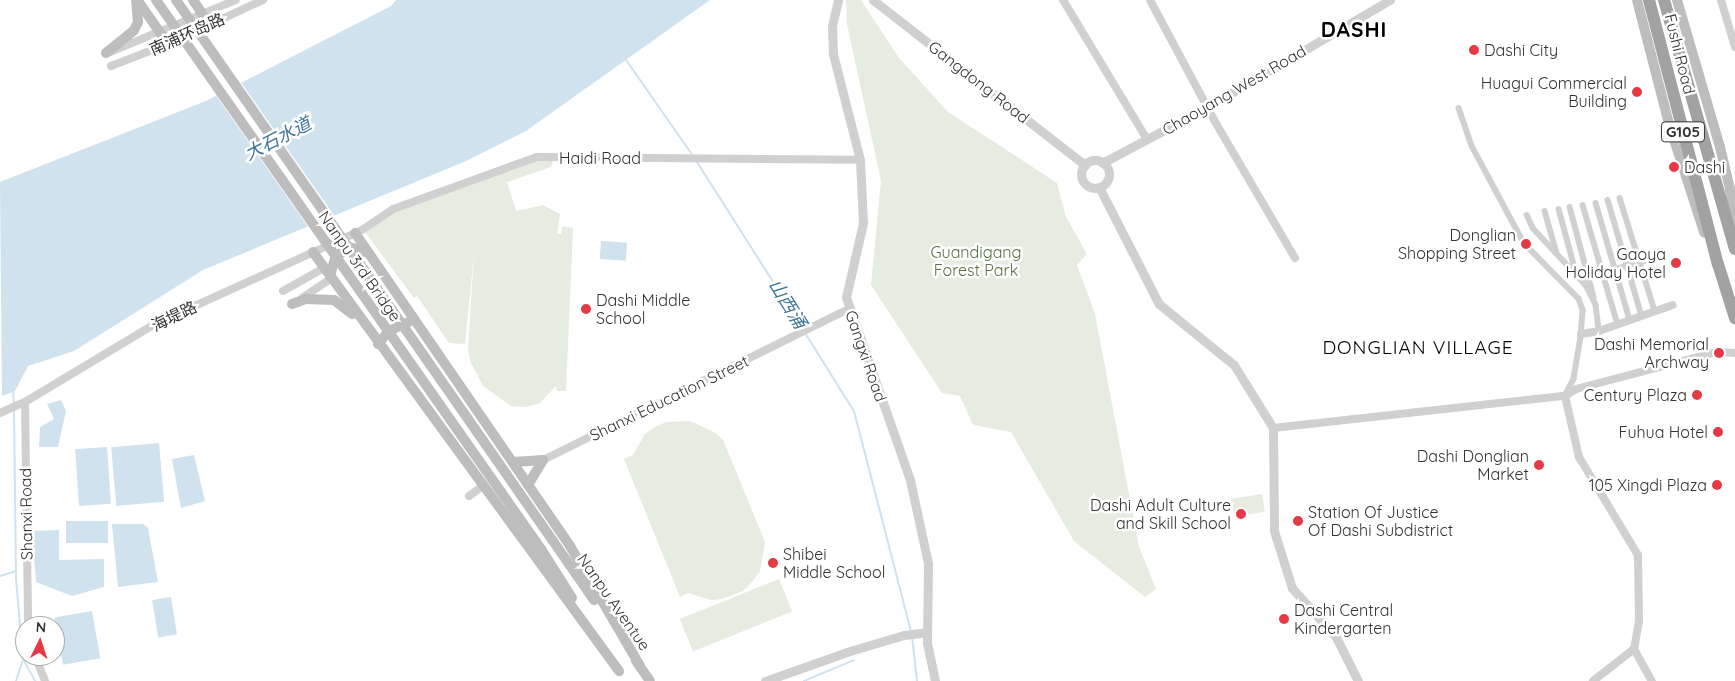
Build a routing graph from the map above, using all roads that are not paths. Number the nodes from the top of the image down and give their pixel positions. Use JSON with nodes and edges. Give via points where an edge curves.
{"nodes":[{"id":1,"x":137,"y":0,"type":"edge"},
{"id":2,"x":156,"y":0,"type":"edge"},
{"id":3,"x":176,"y":0,"type":"edge"},
{"id":4,"x":193,"y":0,"type":"edge"},
{"id":5,"x":236,"y":0,"type":"edge"},
{"id":6,"x":263,"y":0,"type":"edge"},
{"id":7,"x":838,"y":0,"type":"edge"},
{"id":8,"x":873,"y":0,"type":"edge"},
{"id":9,"x":1063,"y":0,"type":"edge"},
{"id":10,"x":1150,"y":0,"type":"edge"},
{"id":11,"x":1390,"y":0,"type":"edge"},
{"id":12,"x":1637,"y":0,"type":"edge"},
{"id":13,"x":1649,"y":0,"type":"edge"},
{"id":14,"x":1664,"y":0,"type":"edge"},
{"id":15,"x":1677,"y":0,"type":"edge"},
{"id":16,"x":1721,"y":0,"type":"edge"},
{"id":17,"x":1376,"y":4,"type":"edge"},
{"id":18,"x":203,"y":16,"type":"junction"},
{"id":19,"x":210,"y":25,"type":"junction"},
{"id":20,"x":160,"y":33,"type":"junction"},
{"id":21,"x":168,"y":44,"type":"junction"},
{"id":22,"x":1735,"y":47,"type":"edge"},
{"id":23,"x":106,"y":53,"type":"joint"},
{"id":24,"x":111,"y":66,"type":"dead end"},
{"id":25,"x":1209,"y":106,"type":"junction"},
{"id":26,"x":1459,"y":108,"type":"dead end"},
{"id":27,"x":1147,"y":139,"type":"junction"},
{"id":28,"x":860,"y":160,"type":"junction"},
{"id":29,"x":1102,"y":163,"type":"junction"},
{"id":30,"x":1085,"y":165,"type":"junction"},
{"id":31,"x":1099,"y":187,"type":"junction"},
{"id":32,"x":1620,"y":198,"type":"dead end"},
{"id":33,"x":1608,"y":200,"type":"dead end"},
{"id":34,"x":1596,"y":202,"type":"dead end"},
{"id":35,"x":1584,"y":205,"type":"dead end"},
{"id":36,"x":1570,"y":207,"type":"dead end"},
{"id":37,"x":1559,"y":209,"type":"dead end"},
{"id":38,"x":1546,"y":211,"type":"dead end"},
{"id":39,"x":1527,"y":215,"type":"dead end"},
{"id":40,"x":355,"y":233,"type":"junction"},
{"id":41,"x":1735,"y":236,"type":"edge"},
{"id":42,"x":1735,"y":249,"type":"edge"},
{"id":43,"x":1660,"y":251,"type":"dead end"},
{"id":44,"x":313,"y":252,"type":"junction"},
{"id":45,"x":369,"y":253,"type":"junction"},
{"id":46,"x":1556,"y":253,"type":"junction"},
{"id":47,"x":1295,"y":258,"type":"dead end"},
{"id":48,"x":1640,"y":262,"type":"junction"},
{"id":49,"x":1718,"y":264,"type":"junction"},
{"id":50,"x":1627,"y":266,"type":"junction"},
{"id":51,"x":1616,"y":269,"type":"junction"},
{"id":52,"x":1576,"y":273,"type":"junction"},
{"id":53,"x":1603,"y":273,"type":"junction"},
{"id":54,"x":329,"y":274,"type":"junction"},
{"id":55,"x":1590,"y":277,"type":"junction"},
{"id":56,"x":1582,"y":279,"type":"junction"},
{"id":57,"x":283,"y":291,"type":"dead end"},
{"id":58,"x":292,"y":304,"type":"joint"},
{"id":59,"x":1596,"y":305,"type":"junction"},
{"id":60,"x":1673,"y":305,"type":"dead end"},
{"id":61,"x":850,"y":308,"type":"junction"},
{"id":62,"x":1655,"y":312,"type":"junction"},
{"id":63,"x":1642,"y":316,"type":"junction"},
{"id":64,"x":1735,"y":318,"type":"edge"},
{"id":65,"x":416,"y":320,"type":"junction"},
{"id":66,"x":1630,"y":320,"type":"junction"},
{"id":67,"x":1618,"y":325,"type":"junction"},
{"id":68,"x":1599,"y":331,"type":"junction"},
{"id":69,"x":369,"y":332,"type":"junction"},
{"id":70,"x":1581,"y":334,"type":"junction"},
{"id":71,"x":378,"y":344,"type":"junction"},
{"id":72,"x":1735,"y":353,"type":"edge"},
{"id":73,"x":1565,"y":396,"type":"junction"},
{"id":74,"x":25,"y":402,"type":"junction"},
{"id":75,"x":0,"y":413,"type":"edge"},
{"id":76,"x":1273,"y":428,"type":"junction"},
{"id":77,"x":543,"y":460,"type":"junction"},
{"id":78,"x":514,"y":462,"type":"junction"},
{"id":79,"x":528,"y":485,"type":"junction"},
{"id":80,"x":483,"y":486,"type":"junction"},
{"id":81,"x":469,"y":496,"type":"dead end"},
{"id":82,"x":553,"y":541,"type":"joint"},
{"id":83,"x":541,"y":549,"type":"joint"},
{"id":84,"x":28,"y":616,"type":"edge"},
{"id":85,"x":927,"y":632,"type":"junction"},
{"id":86,"x":1634,"y":649,"type":"junction"},
{"id":87,"x":39,"y":666,"type":"edge"},
{"id":88,"x":640,"y":666,"type":"junction"},
{"id":89,"x":619,"y":671,"type":"junction"},
{"id":90,"x":45,"y":681,"type":"edge"},
{"id":91,"x":626,"y":681,"type":"edge"},
{"id":92,"x":650,"y":681,"type":"edge"},
{"id":93,"x":765,"y":681,"type":"edge"},
{"id":94,"x":935,"y":681,"type":"edge"},
{"id":95,"x":1358,"y":681,"type":"edge"},
{"id":96,"x":1592,"y":681,"type":"edge"},
{"id":97,"x":1652,"y":681,"type":"edge"}],
"edges":[{"from":1,"to":20,"type":"main road"},
{"from":1,"to":23,"type":"main road","via":[[138,22],[134,30]]},
{"from":2,"to":83,"type":"main road","name":"Nanpu 3rd Bridge","bridge":true},
{"from":3,"to":82,"type":"main road","name":"Nanpu 3rd Bridge","bridge":true},
{"from":4,"to":18,"type":"main road"},
{"from":5,"to":18,"type":"street","name":"南浦环岛路"},
{"from":6,"to":19,"type":"street","name":"南浦环岛路"},
{"from":7,"to":28,"type":"street","name":"Gangxi Road","via":[[832,26],[833,54]]},
{"from":8,"to":30,"type":"street","name":"Gangdong Road"},
{"from":9,"to":27,"type":"street"},
{"from":10,"to":25,"type":"street"},
{"from":11,"to":17,"type":"street","name":"Chaoyang West Road"},
{"from":12,"to":49,"type":"main road","via":[[1669,124]]},
{"from":13,"to":49,"type":"highway","name":"Fushi Road","number":"G105"},
{"from":14,"to":42,"type":"highway","name":"Fushi Road","number":"G105"},
{"from":15,"to":41,"type":"main road","via":[[1720,147],[1730,189]]},
{"from":16,"to":22,"type":"street"},
{"from":17,"to":25,"type":"street","name":"Chaoyang West Road"},
{"from":18,"to":19,"type":"main road"},
{"from":18,"to":20,"type":"street","name":"南浦环岛路"},
{"from":19,"to":21,"type":"street","name":"南浦环岛路"},
{"from":20,"to":21,"type":"main road"},
{"from":20,"to":23,"type":"street","name":"南浦环岛路"},
{"from":21,"to":24,"type":"street","name":"南浦环岛路"},
{"from":25,"to":27,"type":"street","name":"Chaoyang West Road"},
{"from":25,"to":47,"type":"street","via":[[1214,120]]},
{"from":26,"to":70,"type":"street","via":[[1472,146],[1524,243],[1579,299],[1583,310]]},
{"from":27,"to":29,"type":"street","name":"Chaoyang West Road"},
{"from":28,"to":40,"type":"street","name":"Haidi Road","via":[[538,157],[392,209]]},
{"from":28,"to":61,"type":"street","name":"Gangxi Road","via":[[863,222],[846,297]]},
{"from":29,"to":30,"type":"street","via":[[1094,160]]},
{"from":29,"to":31,"type":"street","via":[[1107,167],[1108,178]]},
{"from":30,"to":31,"type":"street","via":[[1083,180],[1090,187]]},
{"from":31,"to":76,"type":"street","via":[[1159,304],[1234,365]]},
{"from":32,"to":48,"type":"street"},
{"from":33,"to":50,"type":"street"},
{"from":34,"to":51,"type":"street"},
{"from":35,"to":53,"type":"street"},
{"from":36,"to":55,"type":"street"},
{"from":37,"to":52,"type":"street"},
{"from":38,"to":46,"type":"street"},
{"from":39,"to":46,"type":"street","via":[[1533,228]]},
{"from":40,"to":44,"type":"street","name":"海堤路"},
{"from":40,"to":45,"type":"main road"},
{"from":43,"to":48,"type":"street","via":[[1654,258]]},
{"from":44,"to":54,"type":"main road"},
{"from":44,"to":74,"type":"street","name":"海堤路","via":[[155,324]]},
{"from":45,"to":54,"type":"main road","via":[[360,248],[343,251],[336,256]]},
{"from":45,"to":65,"type":"main road"},
{"from":46,"to":52,"type":"street"},
{"from":48,"to":50,"type":"street"},
{"from":48,"to":62,"type":"street"},
{"from":49,"to":64,"type":"highway","name":"Fushi Road","number":"G105"},
{"from":50,"to":51,"type":"street"},
{"from":50,"to":63,"type":"street"},
{"from":51,"to":53,"type":"street"},
{"from":51,"to":66,"type":"street"},
{"from":52,"to":56,"type":"street"},
{"from":53,"to":55,"type":"street"},
{"from":53,"to":67,"type":"street"},
{"from":54,"to":57,"type":"street"},
{"from":54,"to":58,"type":"street","via":[[328,283]]},
{"from":54,"to":69,"type":"main road"},
{"from":55,"to":56,"type":"street"},
{"from":55,"to":59,"type":"street"},
{"from":56,"to":59,"type":"street"},
{"from":58,"to":69,"type":"main road","via":[[306,299],[334,300],[344,305]]},
{"from":59,"to":68,"type":"street"},
{"from":60,"to":62,"type":"street"},
{"from":61,"to":77,"type":"street","name":"Shanxi Education Street"},
{"from":61,"to":85,"type":"street","name":"Gangxi Road","via":[[910,480],[928,562]]},
{"from":62,"to":63,"type":"street"},
{"from":63,"to":66,"type":"street"},
{"from":65,"to":71,"type":"main road","via":[[389,331]]},
{"from":65,"to":78,"type":"main road"},
{"from":66,"to":67,"type":"street"},
{"from":67,"to":68,"type":"street"},
{"from":68,"to":70,"type":"street"},
{"from":69,"to":71,"type":"main road"},
{"from":70,"to":73,"type":"street","via":[[1574,379]]},
{"from":71,"to":80,"type":"main road"},
{"from":72,"to":73,"type":"street","via":[[1717,352],[1576,389]]},
{"from":73,"to":76,"type":"street"},
{"from":73,"to":86,"type":"street","via":[[1578,457],[1638,556],[1639,621]]},
{"from":74,"to":75,"type":"street","name":"海堤路"},
{"from":74,"to":84,"type":"street","name":"Shanxi Road"},
{"from":76,"to":95,"type":"street","via":[[1274,531],[1292,588],[1336,637]]},
{"from":77,"to":78,"type":"main road"},
{"from":77,"to":79,"type":"main road"},
{"from":78,"to":79,"type":"main road"},
{"from":79,"to":88,"type":"main road","via":[[570,546]]},
{"from":80,"to":81,"type":"street"},
{"from":80,"to":89,"type":"main road"},
{"from":82,"to":88,"type":"main road","name":"Nanpu Aventue"},
{"from":83,"to":89,"type":"main road","name":"Nanpu Aventue"},
{"from":85,"to":93,"type":"street","via":[[904,635]]},
{"from":85,"to":94,"type":"street","name":"Gangxi Road"},
{"from":86,"to":96,"type":"street"},
{"from":86,"to":97,"type":"street"},
{"from":87,"to":90,"type":"street"},
{"from":88,"to":92,"type":"main road","name":"Nanpu Aventue"},
{"from":89,"to":91,"type":"main road","name":"Nanpu Aventue"}]}
